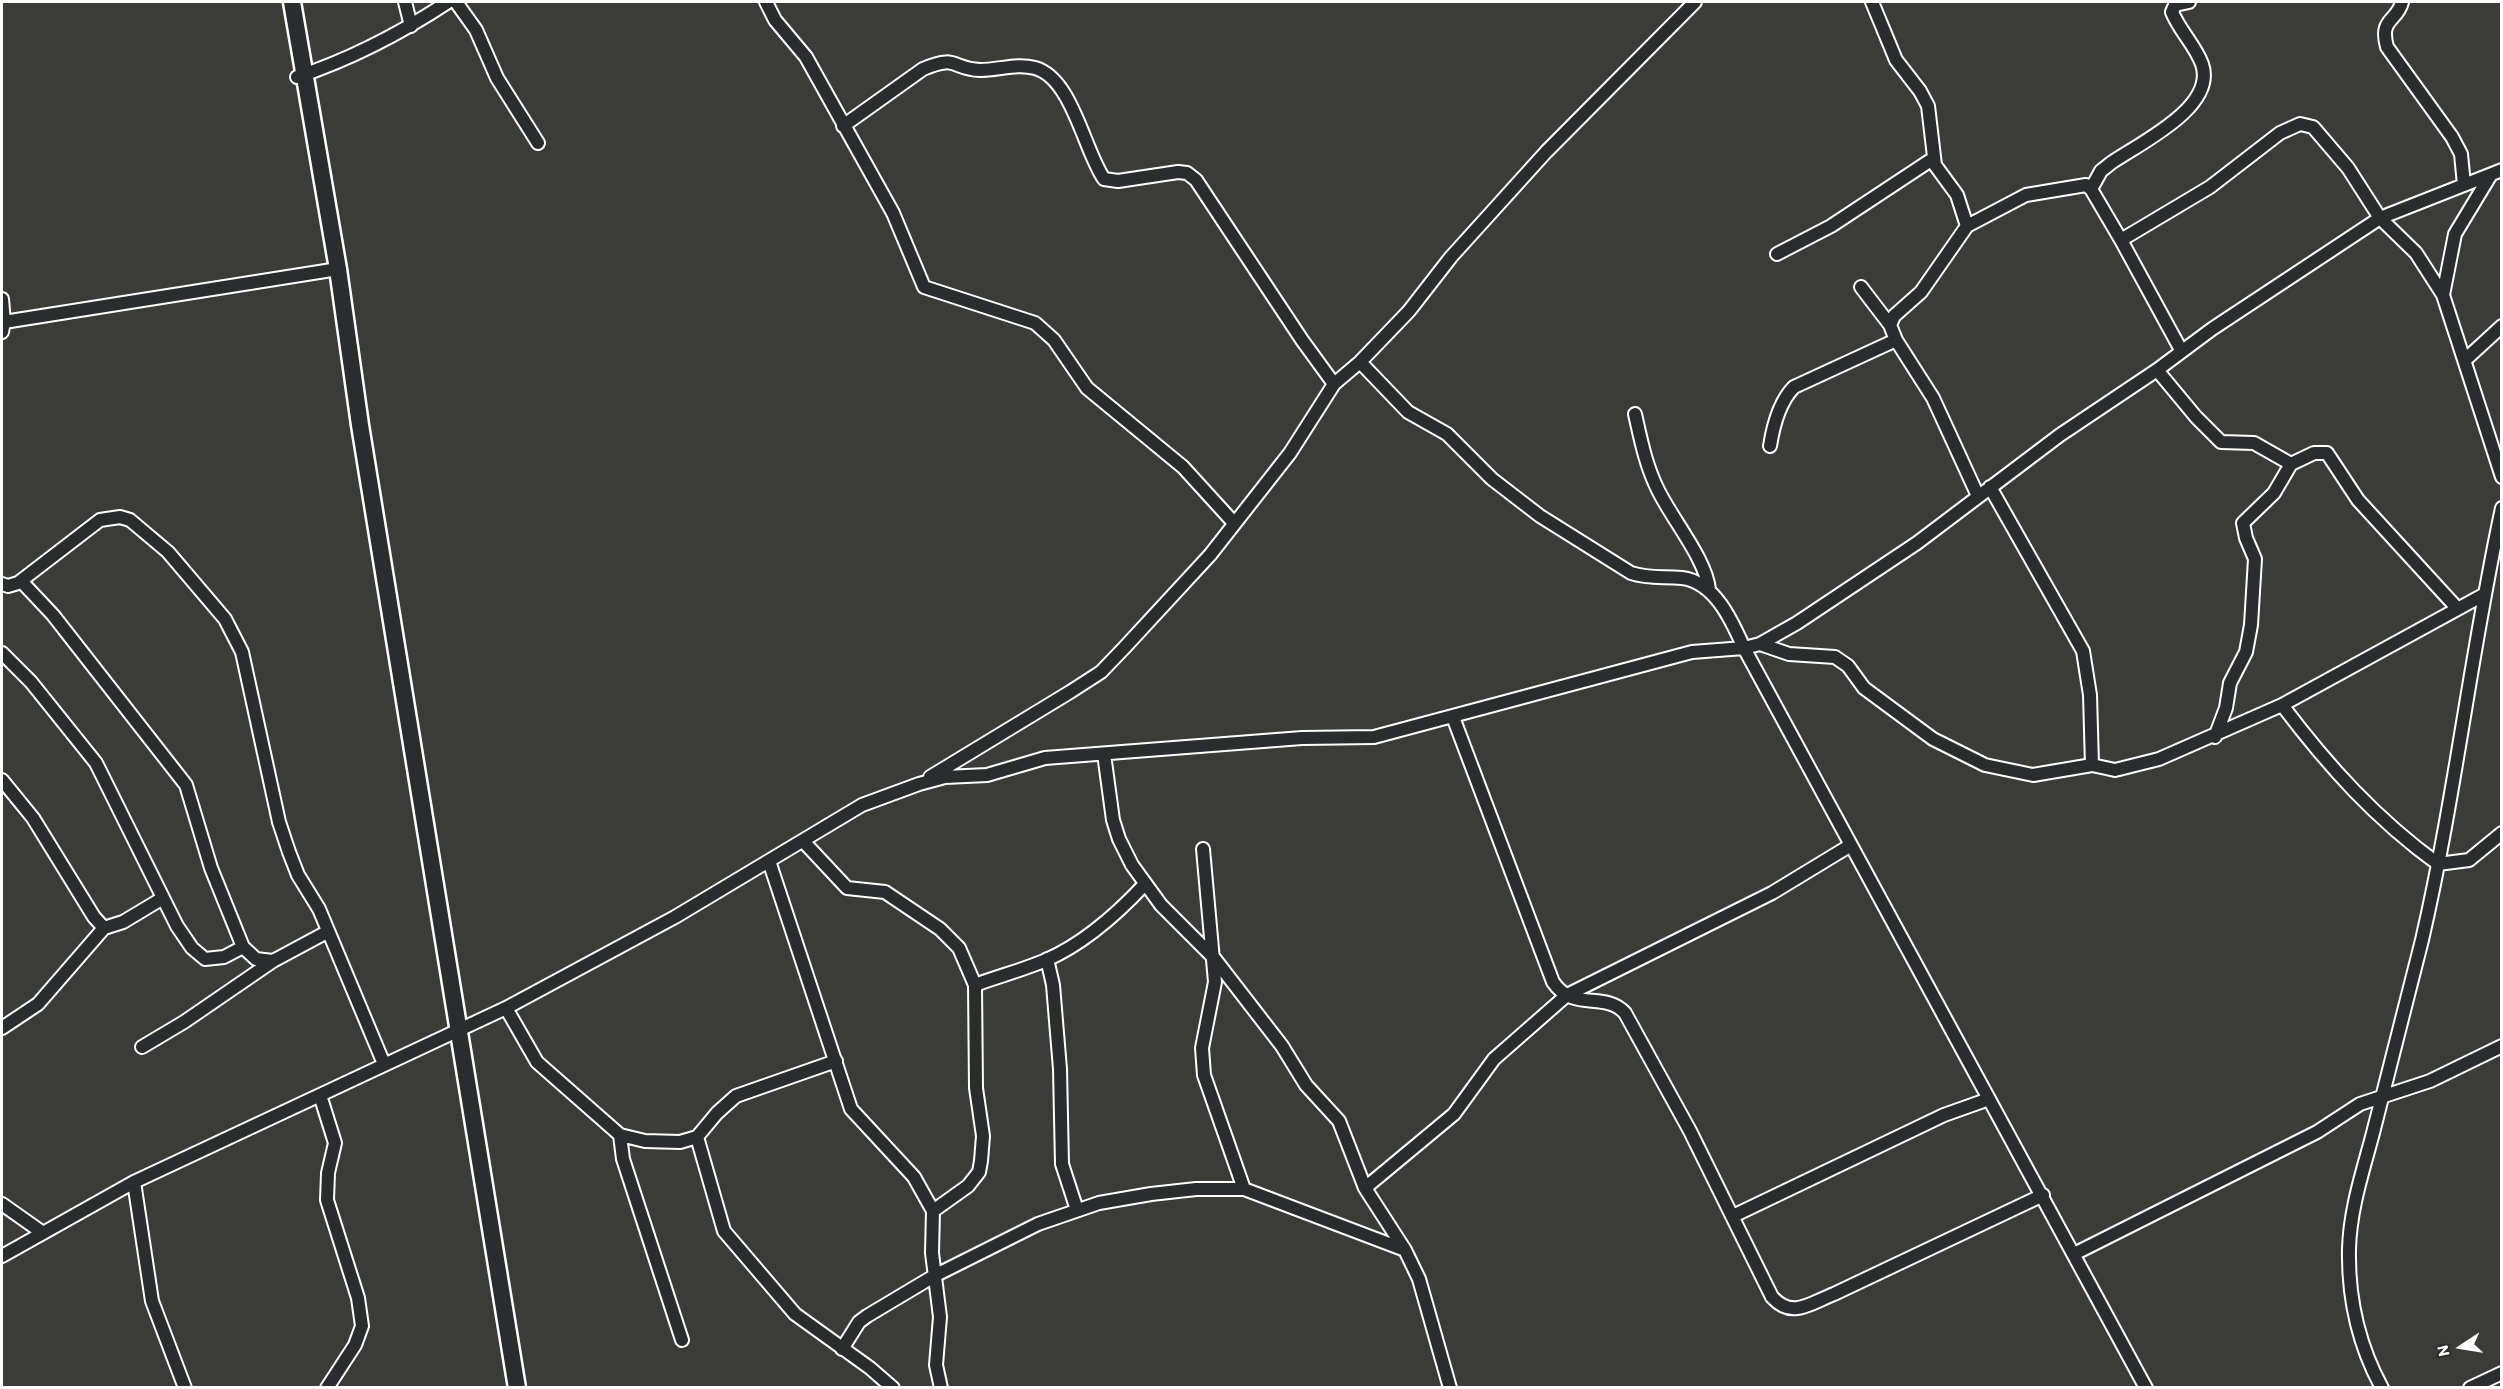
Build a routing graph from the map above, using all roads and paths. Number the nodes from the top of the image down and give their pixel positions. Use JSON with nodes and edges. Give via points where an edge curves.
{"nodes":[{"id":1,"x":285,"y":2,"type":"edge"},
{"id":2,"x":292,"y":2,"type":"edge"},
{"id":3,"x":405,"y":2,"type":"edge"},
{"id":4,"x":448,"y":2,"type":"edge"},
{"id":5,"x":456,"y":2,"type":"edge"},
{"id":6,"x":766,"y":2,"type":"edge"},
{"id":7,"x":1695,"y":2,"type":"edge"},
{"id":8,"x":1872,"y":2,"type":"edge"},
{"id":9,"x":2189,"y":2,"type":"edge"},
{"id":10,"x":2402,"y":2,"type":"edge"},
{"id":11,"x":411,"y":26,"type":"junction"},
{"id":12,"x":302,"y":75,"type":"junction"},
{"id":13,"x":843,"y":126,"type":"junction"},
{"id":14,"x":538,"y":143,"type":"dead end"},
{"id":15,"x":1934,"y":158,"type":"junction"},
{"id":16,"x":2496,"y":173,"type":"edge"},
{"id":17,"x":2464,"y":185,"type":"junction"},
{"id":18,"x":2091,"y":189,"type":"junction"},
{"id":19,"x":2380,"y":218,"type":"junction"},
{"id":20,"x":1967,"y":226,"type":"junction"},
{"id":21,"x":2121,"y":240,"type":"junction"},
{"id":22,"x":1777,"y":254,"type":"dead end"},
{"id":23,"x":333,"y":270,"type":"junction"},
{"id":24,"x":1861,"y":287,"type":"dead end"},
{"id":25,"x":2443,"y":295,"type":"junction"},
{"id":26,"x":2,"y":299,"type":"edge"},
{"id":27,"x":1890,"y":325,"type":"junction"},
{"id":28,"x":2502,"y":326,"type":"edge"},
{"id":29,"x":3,"y":327,"type":"edge"},
{"id":30,"x":1896,"y":340,"type":"junction"},
{"id":31,"x":2181,"y":350,"type":"junction"},
{"id":32,"x":2465,"y":360,"type":"junction"},
{"id":33,"x":1360,"y":362,"type":"junction"},
{"id":34,"x":2157,"y":370,"type":"junction"},
{"id":35,"x":1334,"y":384,"type":"junction"},
{"id":36,"x":1635,"y":414,"type":"dead end"},
{"id":37,"x":1770,"y":446,"type":"dead end"},
{"id":38,"x":2291,"y":464,"type":"junction"},
{"id":39,"x":2502,"y":477,"type":"edge"},
{"id":40,"x":1990,"y":487,"type":"junction"},
{"id":41,"x":1978,"y":496,"type":"junction"},
{"id":42,"x":2502,"y":508,"type":"edge"},
{"id":43,"x":1234,"y":523,"type":"junction"},
{"id":44,"x":2498,"y":542,"type":"edge"},
{"id":45,"x":21,"y":580,"type":"junction"},
{"id":46,"x":2,"y":584,"type":"edge"},
{"id":47,"x":1709,"y":590,"type":"junction"},
{"id":48,"x":2485,"y":594,"type":"junction"},
{"id":49,"x":2457,"y":608,"type":"junction"},
{"id":50,"x":1760,"y":644,"type":"junction"},
{"id":51,"x":1744,"y":648,"type":"junction"},
{"id":52,"x":2,"y":653,"type":"edge"},
{"id":53,"x":2282,"y":705,"type":"junction"},
{"id":54,"x":1453,"y":717,"type":"junction"},
{"id":55,"x":2215,"y":736,"type":"junction"},
{"id":56,"x":1104,"y":754,"type":"junction"},
{"id":57,"x":2092,"y":765,"type":"junction"},
{"id":58,"x":2,"y":780,"type":"edge"},
{"id":59,"x":919,"y":784,"type":"junction"},
{"id":60,"x":2502,"y":834,"type":"edge"},
{"id":61,"x":803,"y":841,"type":"junction"},
{"id":62,"x":1851,"y":845,"type":"junction"},
{"id":63,"x":1203,"y":849,"type":"dead end"},
{"id":64,"x":769,"y":861,"type":"junction"},
{"id":65,"x":2438,"y":864,"type":"junction"},
{"id":66,"x":1145,"y":884,"type":"junction"},
{"id":67,"x":163,"y":898,"type":"junction"},
{"id":68,"x":104,"y":928,"type":"junction"},
{"id":69,"x":327,"y":932,"type":"junction"},
{"id":70,"x":243,"y":947,"type":"junction"},
{"id":71,"x":1214,"y":958,"type":"junction"},
{"id":72,"x":1047,"y":959,"type":"junction"},
{"id":73,"x":273,"y":961,"type":"junction"},
{"id":74,"x":975,"y":985,"type":"junction"},
{"id":75,"x":1567,"y":995,"type":"junction"},
{"id":76,"x":506,"y":1008,"type":"junction"},
{"id":77,"x":2,"y":1028,"type":"edge"},
{"id":78,"x":460,"y":1029,"type":"junction"},
{"id":79,"x":2502,"y":1046,"type":"edge"},
{"id":80,"x":142,"y":1047,"type":"dead end"},
{"id":81,"x":836,"y":1061,"type":"junction"},
{"id":82,"x":384,"y":1064,"type":"junction"},
{"id":83,"x":320,"y":1095,"type":"junction"},
{"id":84,"x":2382,"y":1095,"type":"junction"},
{"id":85,"x":1989,"y":1100,"type":"junction"},
{"id":86,"x":620,"y":1135,"type":"junction"},
{"id":87,"x":697,"y":1137,"type":"junction"},
{"id":88,"x":134,"y":1182,"type":"junction"},
{"id":89,"x":1365,"y":1188,"type":"junction"},
{"id":90,"x":1244,"y":1190,"type":"junction"},
{"id":91,"x":2043,"y":1195,"type":"junction"},
{"id":92,"x":2,"y":1204,"type":"edge"},
{"id":93,"x":1077,"y":1210,"type":"junction"},
{"id":94,"x":933,"y":1211,"type":"junction"},
{"id":95,"x":1733,"y":1216,"type":"junction"},
{"id":96,"x":43,"y":1233,"type":"junction"},
{"id":97,"x":1405,"y":1250,"type":"junction"},
{"id":98,"x":2074,"y":1254,"type":"junction"},
{"id":99,"x":2,"y":1256,"type":"edge"},
{"id":100,"x":934,"y":1276,"type":"junction"},
{"id":101,"x":682,"y":1340,"type":"dead end"},
{"id":102,"x":842,"y":1349,"type":"junction"},
{"id":103,"x":2502,"y":1373,"type":"edge"},
{"id":104,"x":185,"y":1388,"type":"edge"},
{"id":105,"x":327,"y":1388,"type":"edge"},
{"id":106,"x":517,"y":1388,"type":"edge"},
{"id":107,"x":893,"y":1388,"type":"edge"},
{"id":108,"x":941,"y":1388,"type":"edge"},
{"id":109,"x":1450,"y":1388,"type":"edge"},
{"id":110,"x":2146,"y":1388,"type":"edge"},
{"id":111,"x":2382,"y":1388,"type":"edge"},
{"id":112,"x":2470,"y":1388,"type":"edge"}],
"edges":[{"from":1,"to":12,"type":"street"},
{"from":2,"to":12,"type":"street"},
{"from":3,"to":11,"type":"street"},
{"from":4,"to":11,"type":"street"},
{"from":5,"to":14,"type":"street","via":[[476,30],[496,78]]},
{"from":6,"to":13,"type":"street","via":[[775,20],[806,57]]},
{"from":7,"to":33,"type":"street","via":[[1538,161]]},
{"from":8,"to":15,"type":"street","via":[[1896,60],[1928,106]]},
{"from":9,"to":18,"type":"street","via":[[2175,5],[2172,12],[2205,75],[2195,100],[2178,118],[2101,171]]},
{"from":10,"to":17,"type":"street","via":[[2384,30],[2387,47],[2452,137],[2463,164]]},
{"from":11,"to":12,"type":"street"},
{"from":12,"to":23,"type":"street"},
{"from":13,"to":35,"type":"street","via":[[934,64],[954,62],[983,70],[1021,66],[1037,69],[1050,76],[1063,92],[1104,179],[1118,181],[1178,172],[1196,180]]},
{"from":13,"to":43,"type":"street","via":[[893,213],[924,287],[1035,323],[1054,340],[1087,388],[1183,467]]},
{"from":15,"to":20,"type":"street","via":[[1938,171],[1962,205]]},
{"from":15,"to":22,"type":"street","via":[[1850,214]]},
{"from":16,"to":17,"type":"street"},
{"from":16,"to":25,"type":"street","via":[[2456,234]]},
{"from":17,"to":19,"type":"street"},
{"from":18,"to":20,"type":"street","via":[[2078,184],[2026,195]]},
{"from":18,"to":21,"type":"street"},
{"from":19,"to":21,"type":"street","via":[[2348,168],[2313,128],[2300,124],[2280,133],[2210,187]]},
{"from":19,"to":25,"type":"street","via":[[2416,253]]},
{"from":19,"to":31,"type":"street"},
{"from":20,"to":27,"type":"street","via":[[1921,292],[1894,316]]},
{"from":21,"to":31,"type":"street"},
{"from":23,"to":29,"type":"street"},
{"from":23,"to":78,"type":"street"},
{"from":24,"to":27,"type":"street"},
{"from":25,"to":32,"type":"street"},
{"from":26,"to":29,"type":"street"},
{"from":27,"to":30,"type":"street"},
{"from":28,"to":32,"type":"street"},
{"from":30,"to":37,"type":"street","via":[[1794,387],[1784,402]]},
{"from":30,"to":41,"type":"street","via":[[1933,398]]},
{"from":31,"to":34,"type":"street"},
{"from":32,"to":39,"type":"street"},
{"from":33,"to":35,"type":"street"},
{"from":33,"to":47,"type":"street","via":[[1408,412],[1446,434],[1492,479],[1540,516],[1631,573],[1646,578],[1683,578]]},
{"from":34,"to":38,"type":"street","via":[[2221,442],[2254,443]]},
{"from":34,"to":40,"type":"street"},
{"from":35,"to":43,"type":"street","via":[[1290,453]]},
{"from":36,"to":47,"type":"street","via":[[1642,450],[1657,488],[1705,568]]},
{"from":38,"to":49,"type":"street","via":[[2314,453],[2327,453],[2358,500]]},
{"from":38,"to":55,"type":"street","via":[[2274,493],[2243,523],[2256,558],[2251,625],[2246,652],[2230,683]]},
{"from":40,"to":41,"type":"street"},
{"from":40,"to":57,"type":"street","via":[[2083,651],[2090,695]]},
{"from":41,"to":50,"type":"street","via":[[1917,543]]},
{"from":42,"to":44,"type":"street"},
{"from":43,"to":59,"type":"street","via":[[1210,555],[1101,672]]},
{"from":44,"to":48,"type":"street"},
{"from":45,"to":46,"type":"street","via":[[8,586]]},
{"from":45,"to":69,"type":"street","via":[[100,520],[120,517],[141,527],[205,593],[231,628],[242,652],[282,832],[298,875],[319,909]]},
{"from":45,"to":70,"type":"street","via":[[186,785],[211,868]]},
{"from":47,"to":51,"type":"street"},
{"from":48,"to":49,"type":"street"},
{"from":48,"to":65,"type":"street"},
{"from":49,"to":53,"type":"street"},
{"from":50,"to":51,"type":"street"},
{"from":50,"to":57,"type":"street","via":[[1789,654],[1835,657],[1848,666],[1864,688],[1913,725],[1985,765],[2033,775]]},
{"from":51,"to":54,"type":"street","via":[[1692,652]]},
{"from":51,"to":62,"type":"street"},
{"from":52,"to":67,"type":"street","via":[[31,682],[96,763]]},
{"from":53,"to":55,"type":"street"},
{"from":53,"to":65,"type":"street","via":[[2373,812]]},
{"from":54,"to":56,"type":"street","via":[[1362,739],[1302,738]]},
{"from":54,"to":75,"type":"street","via":[[1553,982]]},
{"from":55,"to":57,"type":"street","via":[[2128,768],[2115,770]]},
{"from":56,"to":59,"type":"street","via":[[1045,758],[987,775],[945,777]]},
{"from":56,"to":66,"type":"street","via":[[1113,820],[1126,855]]},
{"from":58,"to":68,"type":"street","via":[[33,818],[93,917]]},
{"from":59,"to":61,"type":"street","via":[[862,805]]},
{"from":60,"to":65,"type":"street","via":[[2469,860]]},
{"from":61,"to":64,"type":"street"},
{"from":61,"to":74,"type":"street","via":[[846,888],[885,891],[950,936],[968,964]]},
{"from":62,"to":75,"type":"street","via":[[1772,893]]},
{"from":62,"to":85,"type":"street"},
{"from":63,"to":71,"type":"street"},
{"from":64,"to":76,"type":"street"},
{"from":64,"to":81,"type":"street"},
{"from":65,"to":84,"type":"street"},
{"from":66,"to":71,"type":"street"},
{"from":66,"to":72,"type":"street","via":[[1085,936]]},
{"from":67,"to":68,"type":"street","via":[[123,922]]},
{"from":67,"to":70,"type":"street","via":[[182,935],[206,959],[224,957]]},
{"from":68,"to":77,"type":"street","via":[[46,997]]},
{"from":69,"to":73,"type":"street"},
{"from":69,"to":82,"type":"street"},
{"from":70,"to":73,"type":"street","via":[[256,959]]},
{"from":71,"to":89,"type":"street","via":[[1282,1046],[1306,1085],[1339,1121]]},
{"from":71,"to":90,"type":"street","via":[[1214,993],[1202,1048],[1204,1075]]},
{"from":72,"to":74,"type":"street"},
{"from":72,"to":93,"type":"street","via":[[1060,1069],[1062,1164]]},
{"from":73,"to":80,"type":"street"},
{"from":74,"to":94,"type":"street","via":[[976,1088],[983,1136],[979,1172],[968,1186]]},
{"from":75,"to":89,"type":"street","via":[[1485,1068],[1454,1114]]},
{"from":75,"to":95,"type":"street","via":[[1586,1002],[1612,1003],[1625,1013]]},
{"from":76,"to":78,"type":"street"},
{"from":76,"to":86,"type":"street","via":[[537,1062]]},
{"from":78,"to":82,"type":"street"},
{"from":78,"to":106,"type":"street"},
{"from":79,"to":84,"type":"street","via":[[2430,1081]]},
{"from":81,"to":87,"type":"street","via":[[736,1096]]},
{"from":81,"to":94,"type":"street","via":[[851,1109],[914,1177]]},
{"from":82,"to":83,"type":"street"},
{"from":83,"to":88,"type":"street"},
{"from":83,"to":105,"type":"street","via":[[335,1143],[327,1200],[358,1298],[362,1326],[355,1345]]},
{"from":84,"to":98,"type":"street"},
{"from":84,"to":111,"type":"street","via":[[2360,1180],[2349,1246],[2354,1317]]},
{"from":85,"to":91,"type":"street"},
{"from":85,"to":95,"type":"street","via":[[1944,1115]]},
{"from":86,"to":87,"type":"street","via":[[659,1142]]},
{"from":86,"to":101,"type":"street","via":[[629,1180]]},
{"from":87,"to":102,"type":"street","via":[[724,1231],[795,1314]]},
{"from":88,"to":96,"type":"street"},
{"from":88,"to":104,"type":"street","via":[[152,1301]]},
{"from":89,"to":97,"type":"street"},
{"from":90,"to":93,"type":"street","via":[[1196,1189],[1151,1194]]},
{"from":90,"to":97,"type":"street"},
{"from":91,"to":95,"type":"street","via":[[1834,1294],[1790,1310],[1772,1297]]},
{"from":91,"to":98,"type":"street"},
{"from":92,"to":96,"type":"street"},
{"from":93,"to":100,"type":"street","via":[[1038,1224]]},
{"from":94,"to":100,"type":"street"},
{"from":96,"to":99,"type":"street"},
{"from":97,"to":109,"type":"street","via":[[1419,1280]]},
{"from":98,"to":110,"type":"street"},
{"from":100,"to":102,"type":"street","via":[[859,1322]]},
{"from":100,"to":108,"type":"street","via":[[940,1317],[936,1365]]},
{"from":102,"to":107,"type":"street"},
{"from":103,"to":112,"type":"street"}]}
